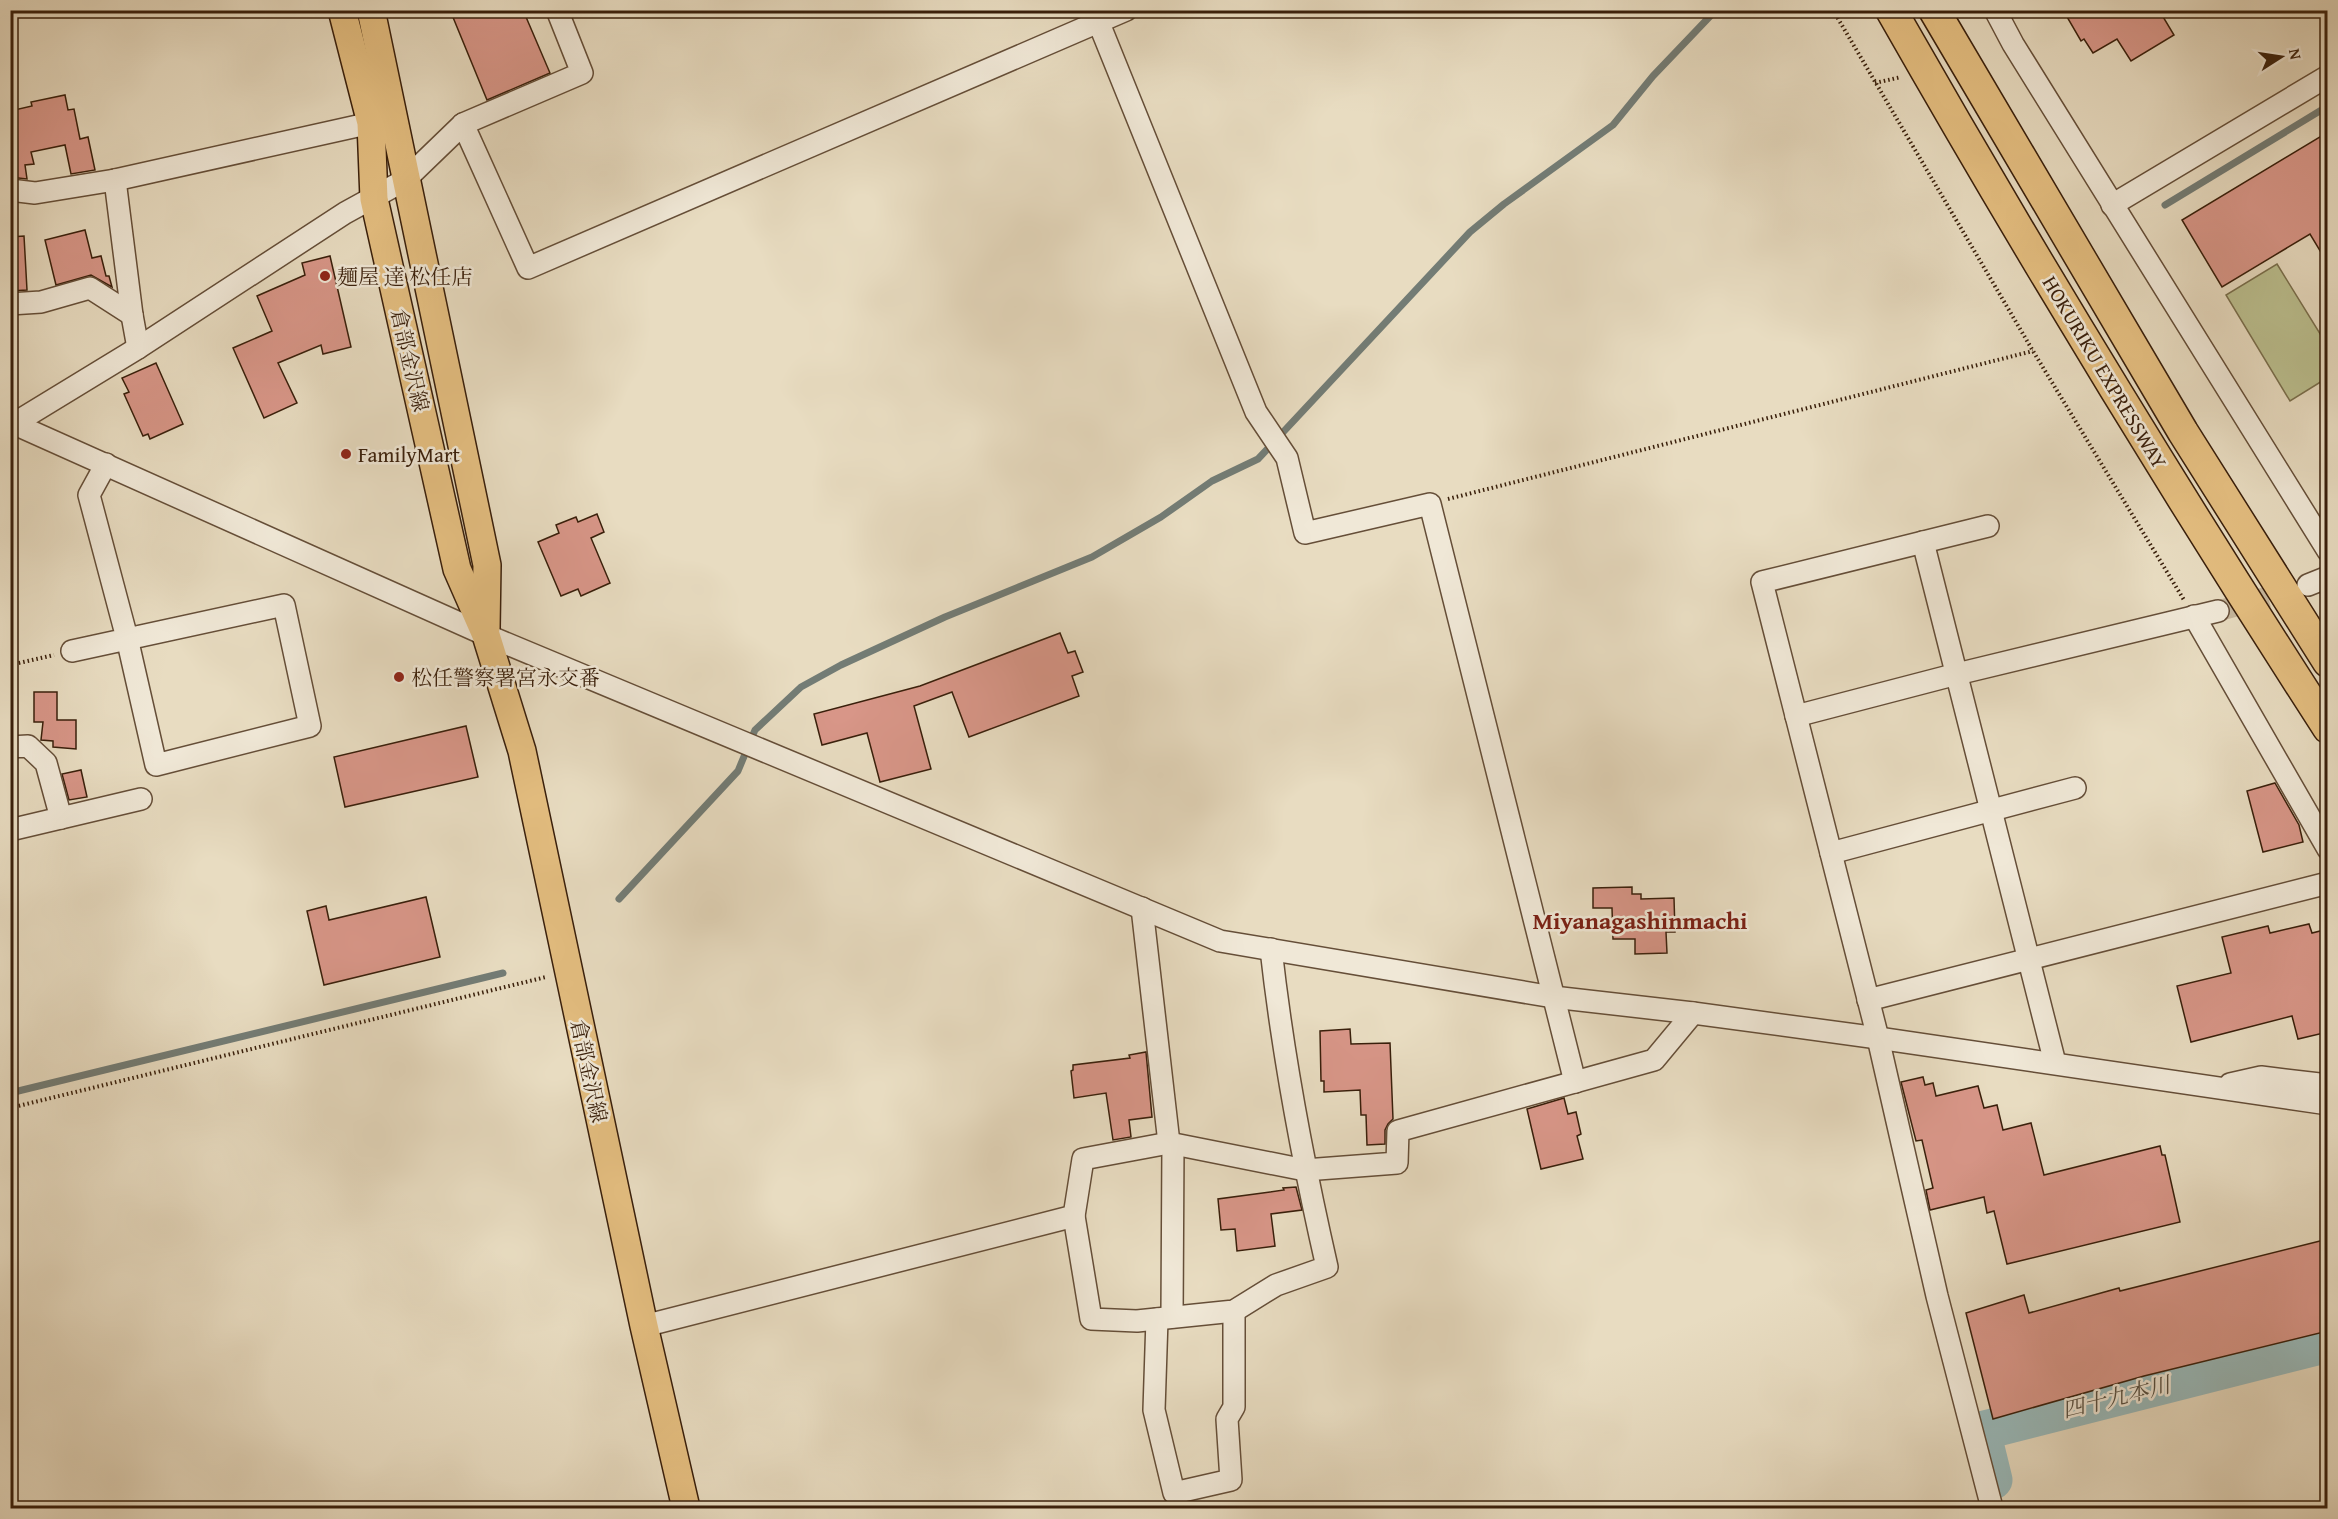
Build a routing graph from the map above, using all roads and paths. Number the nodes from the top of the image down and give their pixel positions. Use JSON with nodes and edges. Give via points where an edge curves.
{"nodes":[{"id":1,"x":342,"y":10,"type":"edge"},
{"id":2,"x":371,"y":10,"type":"edge"},
{"id":3,"x":557,"y":10,"type":"edge"},
{"id":4,"x":1126,"y":10,"type":"edge"},
{"id":5,"x":1833,"y":10,"type":"edge"},
{"id":6,"x":1891,"y":10,"type":"edge"},
{"id":7,"x":1934,"y":10,"type":"edge"},
{"id":8,"x":1995,"y":10,"type":"edge"},
{"id":9,"x":1096,"y":16,"type":"edge"},
{"id":10,"x":2328,"y":76,"type":"edge"},
{"id":11,"x":1904,"y":77,"type":"dead end"},
{"id":12,"x":1875,"y":83,"type":"junction"},
{"id":13,"x":371,"y":123,"type":"junction"},
{"id":14,"x":463,"y":124,"type":"junction"},
{"id":15,"x":115,"y":180,"type":"junction"},
{"id":16,"x":405,"y":180,"type":"junction"},
{"id":17,"x":10,"y":190,"type":"edge"},
{"id":18,"x":374,"y":199,"type":"junction"},
{"id":19,"x":2112,"y":205,"type":"junction"},
{"id":20,"x":10,"y":304,"type":"edge"},
{"id":21,"x":132,"y":315,"type":"junction"},
{"id":22,"x":138,"y":348,"type":"junction"},
{"id":23,"x":2033,"y":351,"type":"junction"},
{"id":24,"x":13,"y":423,"type":"edge"},
{"id":25,"x":106,"y":464,"type":"junction"},
{"id":26,"x":1430,"y":504,"type":"junction"},
{"id":27,"x":1988,"y":526,"type":"dead end"},
{"id":28,"x":1923,"y":542,"type":"junction"},
{"id":29,"x":2328,"y":551,"type":"edge"},
{"id":30,"x":2328,"y":577,"type":"edge"},
{"id":31,"x":2308,"y":585,"type":"tunnel mouth"},
{"id":32,"x":2218,"y":611,"type":"tunnel mouth"},
{"id":33,"x":2194,"y":616,"type":"junction"},
{"id":34,"x":486,"y":635,"type":"junction"},
{"id":35,"x":127,"y":638,"type":"junction"},
{"id":36,"x":72,"y":651,"type":"joint"},
{"id":37,"x":2328,"y":662,"type":"edge"},
{"id":38,"x":10,"y":665,"type":"edge"},
{"id":39,"x":1957,"y":674,"type":"junction"},
{"id":40,"x":1796,"y":716,"type":"junction"},
{"id":41,"x":2328,"y":728,"type":"edge"},
{"id":42,"x":10,"y":747,"type":"edge"},
{"id":43,"x":2075,"y":788,"type":"dead end"},
{"id":44,"x":141,"y":799,"type":"dead end"},
{"id":45,"x":1991,"y":809,"type":"junction"},
{"id":46,"x":61,"y":818,"type":"junction"},
{"id":47,"x":10,"y":830,"type":"edge"},
{"id":48,"x":2328,"y":849,"type":"edge"},
{"id":49,"x":1830,"y":853,"type":"junction"},
{"id":50,"x":2328,"y":883,"type":"edge"},
{"id":51,"x":1142,"y":908,"type":"junction"},
{"id":52,"x":1270,"y":949,"type":"junction"},
{"id":53,"x":2029,"y":958,"type":"junction"},
{"id":54,"x":567,"y":972,"type":"junction"},
{"id":55,"x":1553,"y":997,"type":"junction"},
{"id":56,"x":1868,"y":1000,"type":"junction"},
{"id":57,"x":1693,"y":1013,"type":"junction"},
{"id":58,"x":1878,"y":1038,"type":"junction"},
{"id":59,"x":2055,"y":1063,"type":"junction"},
{"id":60,"x":1575,"y":1082,"type":"junction"},
{"id":61,"x":2328,"y":1085,"type":"edge"},
{"id":62,"x":2214,"y":1087,"type":"junction"},
{"id":63,"x":2328,"y":1104,"type":"edge"},
{"id":64,"x":10,"y":1108,"type":"edge"},
{"id":65,"x":1171,"y":1144,"type":"junction"},
{"id":66,"x":1305,"y":1170,"type":"junction"},
{"id":67,"x":1074,"y":1216,"type":"junction"},
{"id":68,"x":1234,"y":1311,"type":"junction"},
{"id":69,"x":1164,"y":1318,"type":"junction"},
{"id":70,"x":644,"y":1326,"type":"junction"},
{"id":71,"x":1176,"y":1501,"type":"edge"},
{"id":72,"x":686,"y":1509,"type":"edge"},
{"id":73,"x":1992,"y":1509,"type":"edge"}],
"edges":[{"from":1,"to":13,"type":"main road","name":"倉部金沢線"},
{"from":2,"to":16,"type":"main road","name":"倉部金沢線"},
{"from":3,"to":14,"type":"street","via":[[582,73]]},
{"from":4,"to":9,"type":"street"},
{"from":5,"to":12,"type":"path"},
{"from":6,"to":41,"type":"highway","name":"HOKURIKU EXPRESSWAY","via":[[2145,438]]},
{"from":7,"to":37,"type":"highway","name":"HOKURIKU EXPRESSWAY","via":[[2183,432]]},
{"from":8,"to":19,"type":"street"},
{"from":9,"to":14,"type":"street","via":[[528,268]]},
{"from":9,"to":26,"type":"street","via":[[1256,412],[1287,458],[1305,533]]},
{"from":10,"to":19,"type":"street"},
{"from":11,"to":12,"type":"path"},
{"from":12,"to":23,"type":"path"},
{"from":13,"to":15,"type":"street"},
{"from":13,"to":18,"type":"main road","name":"倉部金沢線"},
{"from":14,"to":16,"type":"street"},
{"from":15,"to":17,"type":"street","via":[[35,193]]},
{"from":15,"to":21,"type":"street"},
{"from":16,"to":18,"type":"street"},
{"from":16,"to":34,"type":"main road","name":"倉部金沢線","via":[[487,565]]},
{"from":18,"to":22,"type":"street","via":[[345,213]]},
{"from":18,"to":34,"type":"main road","name":"倉部金沢線","via":[[457,568]]},
{"from":19,"to":29,"type":"street"},
{"from":20,"to":21,"type":"street","via":[[41,302],[90,288]]},
{"from":21,"to":22,"type":"street"},
{"from":22,"to":24,"type":"street"},
{"from":23,"to":26,"type":"path"},
{"from":23,"to":33,"type":"path"},
{"from":24,"to":25,"type":"street"},
{"from":25,"to":34,"type":"street"},
{"from":25,"to":35,"type":"street","via":[[89,495]]},
{"from":26,"to":55,"type":"street"},
{"from":27,"to":28,"type":"street"},
{"from":28,"to":39,"type":"street"},
{"from":28,"to":40,"type":"street","via":[[1762,582]]},
{"from":30,"to":31,"type":"street"},
{"from":32,"to":33,"type":"street"},
{"from":33,"to":39,"type":"street"},
{"from":33,"to":48,"type":"street"},
{"from":34,"to":51,"type":"street"},
{"from":34,"to":54,"type":"main road","name":"倉部金沢線","via":[[522,751]]},
{"from":35,"to":35,"type":"street","via":[[156,765],[310,726],[284,604]]},
{"from":35,"to":36,"type":"street"},
{"from":36,"to":38,"type":"path"},
{"from":39,"to":40,"type":"street"},
{"from":39,"to":45,"type":"street"},
{"from":40,"to":49,"type":"street"},
{"from":42,"to":46,"type":"street","via":[[28,746],[46,763]]},
{"from":43,"to":45,"type":"street"},
{"from":44,"to":46,"type":"street"},
{"from":45,"to":49,"type":"street"},
{"from":45,"to":53,"type":"street"},
{"from":46,"to":47,"type":"street"},
{"from":49,"to":56,"type":"street"},
{"from":50,"to":53,"type":"street"},
{"from":51,"to":52,"type":"street","via":[[1220,940]]},
{"from":51,"to":65,"type":"street"},
{"from":52,"to":55,"type":"street"},
{"from":52,"to":66,"type":"street","via":[[1280,1035]]},
{"from":53,"to":56,"type":"street"},
{"from":53,"to":59,"type":"street"},
{"from":54,"to":64,"type":"path"},
{"from":54,"to":70,"type":"main road","name":"倉部金沢線"},
{"from":55,"to":57,"type":"street"},
{"from":55,"to":60,"type":"street"},
{"from":56,"to":58,"type":"street"},
{"from":57,"to":58,"type":"street"},
{"from":57,"to":60,"type":"street","via":[[1654,1060]]},
{"from":58,"to":59,"type":"street"},
{"from":58,"to":73,"type":"street"},
{"from":59,"to":62,"type":"street"},
{"from":60,"to":66,"type":"street","via":[[1398,1131],[1397,1163]]},
{"from":61,"to":62,"type":"street","via":[[2261,1077]]},
{"from":62,"to":63,"type":"street"},
{"from":65,"to":66,"type":"street"},
{"from":65,"to":67,"type":"street","via":[[1083,1159]]},
{"from":65,"to":69,"type":"street"},
{"from":66,"to":68,"type":"street","via":[[1327,1268],[1276,1285]]},
{"from":67,"to":69,"type":"street","via":[[1091,1318]]},
{"from":67,"to":70,"type":"street"},
{"from":68,"to":69,"type":"street"},
{"from":68,"to":71,"type":"street","via":[[1233,1407],[1227,1419],[1231,1480]]},
{"from":69,"to":71,"type":"street","via":[[1154,1410]]},
{"from":70,"to":72,"type":"main road","name":"倉部金沢線"}]}
